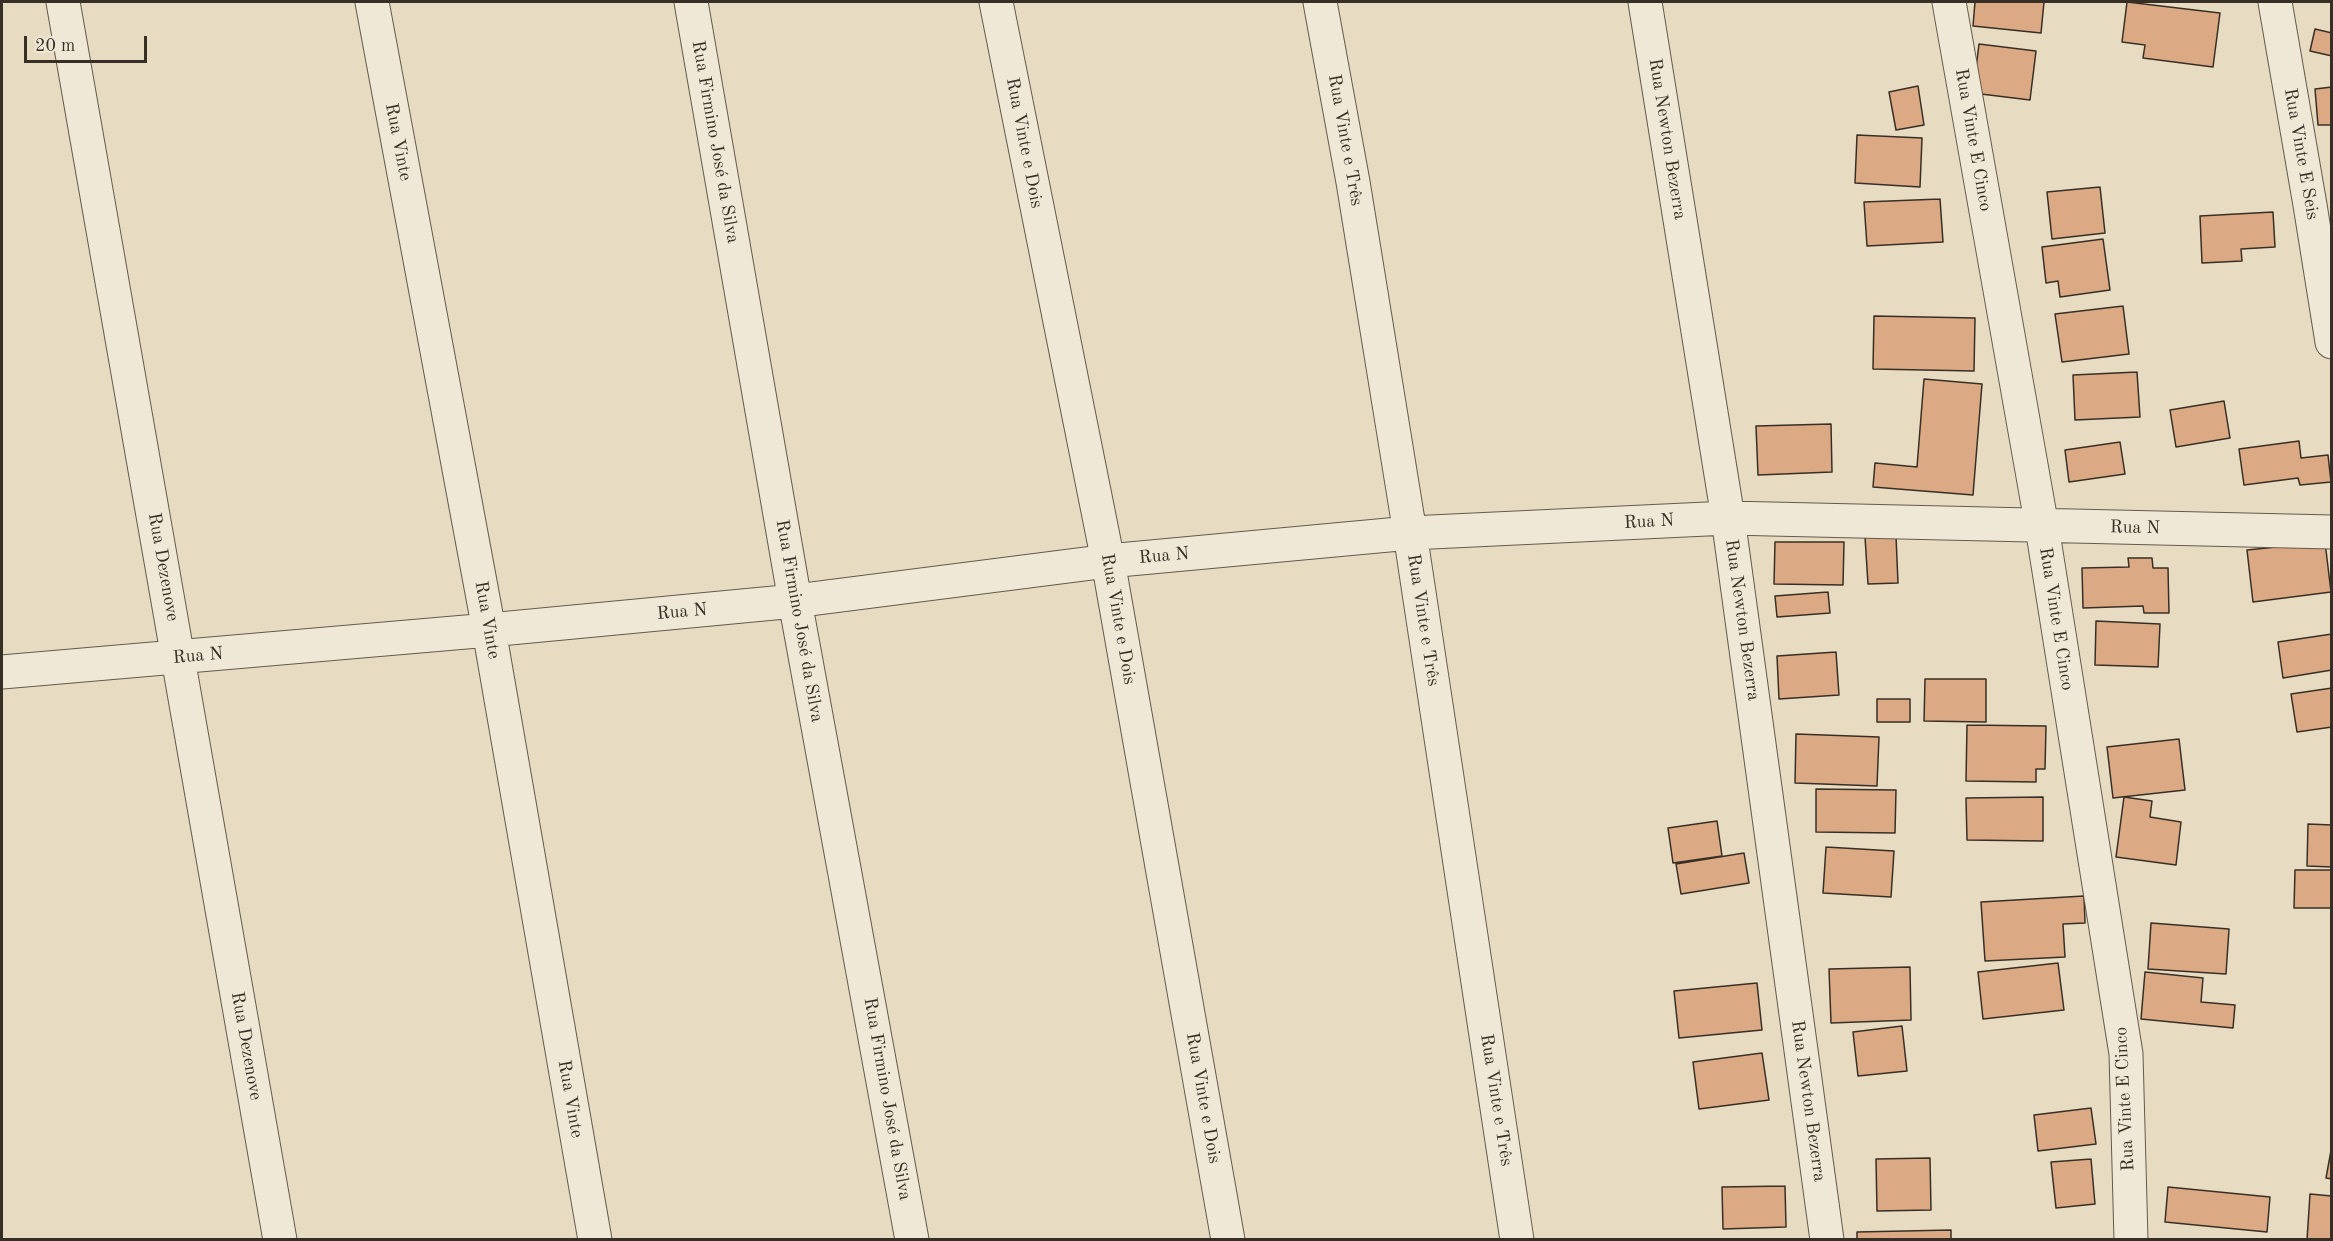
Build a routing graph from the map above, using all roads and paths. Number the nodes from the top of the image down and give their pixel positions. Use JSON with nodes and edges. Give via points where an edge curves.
{"nodes":[{"id":1,"x":63,"y":2,"type":"edge"},
{"id":2,"x":372,"y":2,"type":"edge"},
{"id":3,"x":691,"y":2,"type":"edge"},
{"id":4,"x":996,"y":2,"type":"edge"},
{"id":5,"x":1320,"y":2,"type":"edge"},
{"id":6,"x":1645,"y":2,"type":"edge"},
{"id":7,"x":1948,"y":2,"type":"edge"},
{"id":8,"x":2275,"y":2,"type":"edge"},
{"id":9,"x":2321,"y":208,"type":"edge"},
{"id":10,"x":2331,"y":342,"type":"edge"},
{"id":11,"x":1728,"y":518,"type":"junction"},
{"id":12,"x":2042,"y":527,"type":"junction"},
{"id":13,"x":2331,"y":532,"type":"edge"},
{"id":14,"x":1410,"y":533,"type":"junction"},
{"id":15,"x":1108,"y":561,"type":"junction"},
{"id":16,"x":795,"y":601,"type":"junction"},
{"id":17,"x":489,"y":630,"type":"junction"},
{"id":18,"x":179,"y":657,"type":"junction"},
{"id":19,"x":2,"y":672,"type":"edge"},
{"id":20,"x":280,"y":1239,"type":"edge"},
{"id":21,"x":594,"y":1239,"type":"edge"},
{"id":22,"x":912,"y":1239,"type":"edge"},
{"id":23,"x":1228,"y":1239,"type":"edge"},
{"id":24,"x":1517,"y":1239,"type":"edge"},
{"id":25,"x":1827,"y":1239,"type":"edge"},
{"id":26,"x":2131,"y":1239,"type":"edge"}],
"edges":[{"from":1,"to":18,"type":"street","name":"Rua Dezenove"},
{"from":2,"to":17,"type":"street","name":"Rua Vinte"},
{"from":3,"to":16,"type":"street","name":"Rua Firmino José da Silva"},
{"from":4,"to":15,"type":"street","name":"Rua Vinte e Dois"},
{"from":5,"to":14,"type":"street","name":"Rua Vinte e Três"},
{"from":6,"to":11,"type":"street","name":"Rua Newton Bezerra"},
{"from":7,"to":12,"type":"street","name":"Rua Vinte E Cinco"},
{"from":8,"to":9,"type":"street","name":"Rua Vinte E Seis"},
{"from":9,"to":10,"type":"street","name":"Rua Vinte E Seis"},
{"from":11,"to":12,"type":"street","name":"Rua N"},
{"from":11,"to":14,"type":"street","name":"Rua N"},
{"from":11,"to":25,"type":"street","name":"Rua Newton Bezerra"},
{"from":12,"to":13,"type":"street","name":"Rua N"},
{"from":12,"to":26,"type":"street","name":"Rua Vinte E Cinco","via":[[2126,1054]]},
{"from":14,"to":15,"type":"street","name":"Rua N"},
{"from":14,"to":24,"type":"street","name":"Rua Vinte e Três"},
{"from":15,"to":16,"type":"street","name":"Rua N"},
{"from":15,"to":23,"type":"street","name":"Rua Vinte e Dois"},
{"from":16,"to":17,"type":"street","name":"Rua N"},
{"from":16,"to":22,"type":"street","name":"Rua Firmino José da Silva"},
{"from":17,"to":18,"type":"street","name":"Rua N"},
{"from":17,"to":21,"type":"street","name":"Rua Vinte"},
{"from":18,"to":19,"type":"street","name":"Rua N"},
{"from":18,"to":20,"type":"street","name":"Rua Dezenove"}]}
